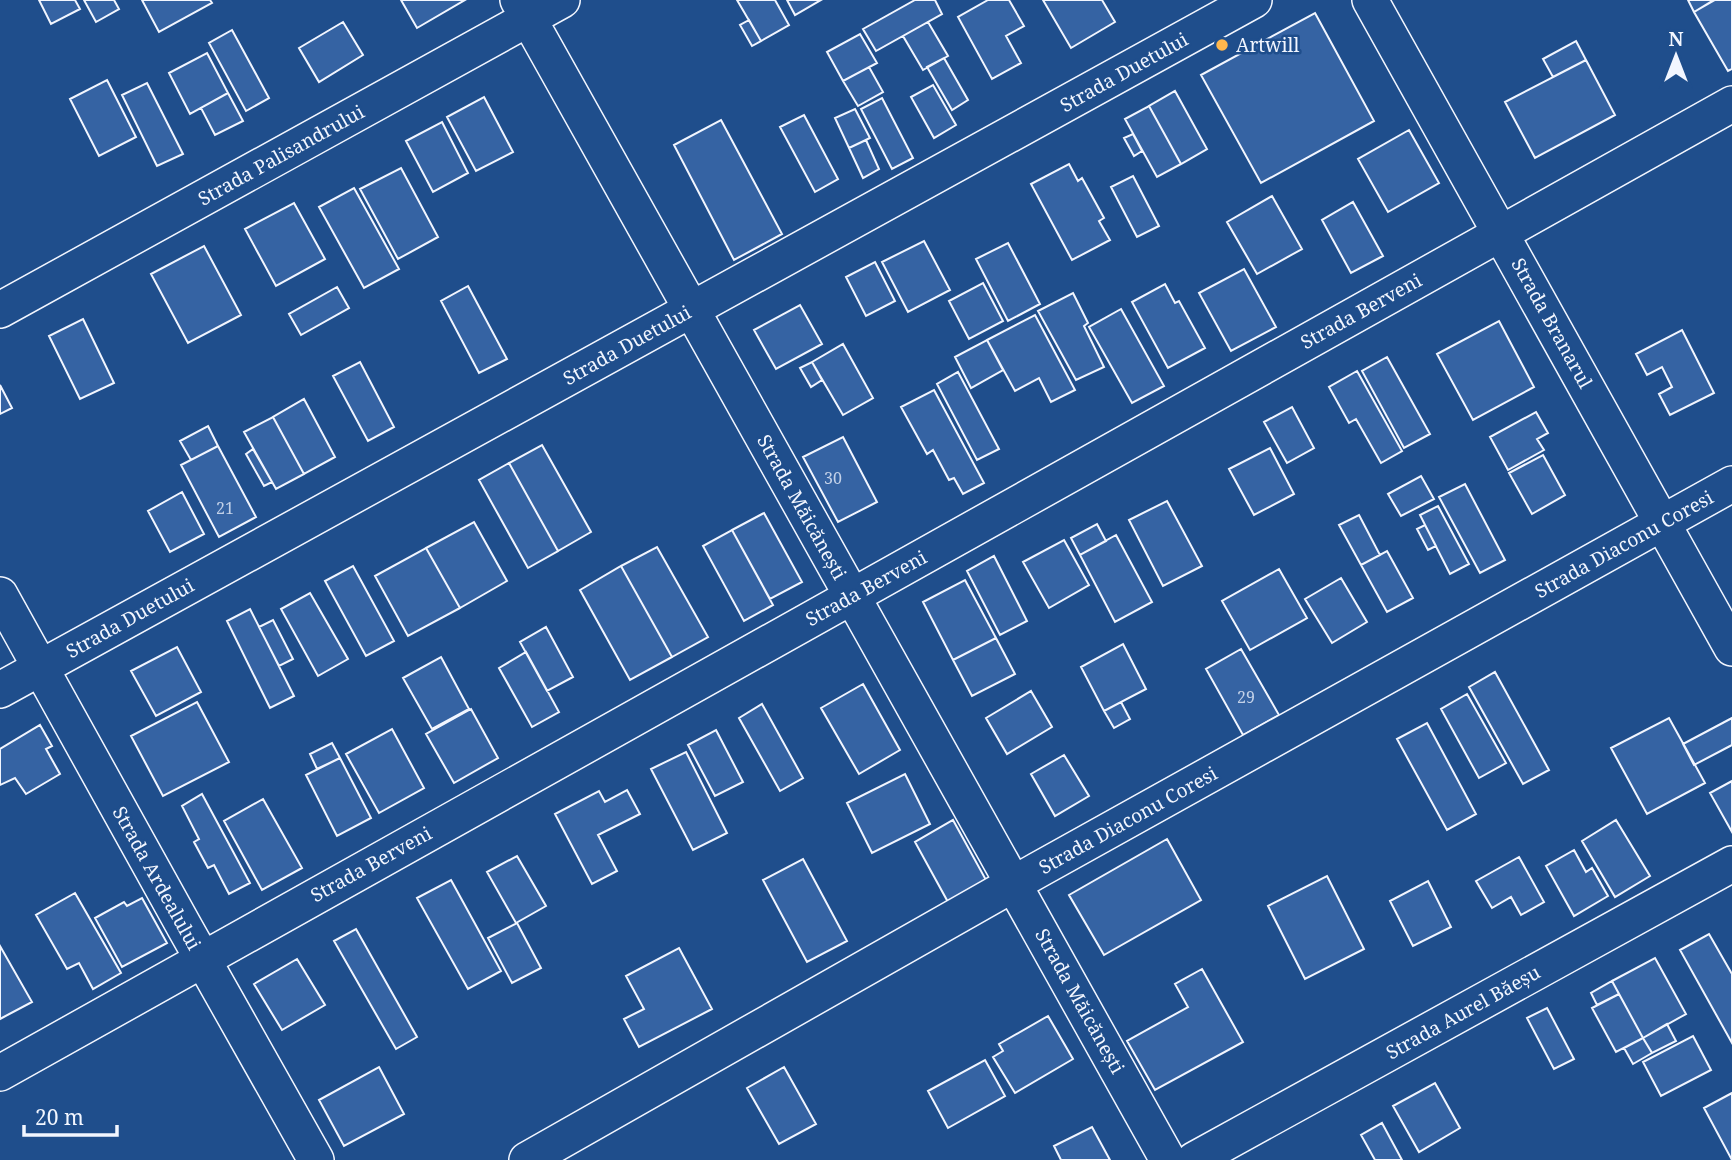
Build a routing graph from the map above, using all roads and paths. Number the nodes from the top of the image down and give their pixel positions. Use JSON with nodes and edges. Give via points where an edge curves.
{"nodes":[{"id":1,"x":562,"y":0,"type":"edge"},
{"id":2,"x":1254,"y":0,"type":"edge"},
{"id":3,"x":1370,"y":0,"type":"edge"},
{"id":4,"x":523,"y":9,"type":"edge"},
{"id":5,"x":1732,"y":104,"type":"edge"},
{"id":6,"x":1501,"y":232,"type":"junction"},
{"id":7,"x":0,"y":310,"type":"edge"},
{"id":8,"x":692,"y":310,"type":"junction"},
{"id":9,"x":1732,"y":484,"type":"edge"},
{"id":10,"x":1663,"y":522,"type":"junction"},
{"id":11,"x":0,"y":595,"type":"edge"},
{"id":12,"x":852,"y":597,"type":"junction"},
{"id":13,"x":1732,"y":648,"type":"edge"},
{"id":14,"x":40,"y":668,"type":"junction"},
{"id":15,"x":0,"y":690,"type":"edge"},
{"id":16,"x":1732,"y":863,"type":"edge"},
{"id":17,"x":1015,"y":883,"type":"junction"},
{"id":18,"x":202,"y":958,"type":"junction"},
{"id":19,"x":0,"y":1073,"type":"edge"},
{"id":20,"x":316,"y":1160,"type":"edge"},
{"id":21,"x":527,"y":1160,"type":"edge"},
{"id":22,"x":1168,"y":1160,"type":"edge"},
{"id":23,"x":1194,"y":1160,"type":"edge"}],
"edges":[{"from":1,"to":4,"type":"street","name":"Strada Palisandrului"},
{"from":2,"to":8,"type":"street","name":"Strada Duetului"},
{"from":3,"to":6,"type":"street","name":"Strada Branarul"},
{"from":4,"to":7,"type":"street","name":"Strada Palisandrului"},
{"from":4,"to":8,"type":"street","name":"Strada Măicănești"},
{"from":5,"to":6,"type":"street","name":"Strada Berveni"},
{"from":6,"to":10,"type":"street","name":"Strada Branarul"},
{"from":6,"to":12,"type":"street","name":"Strada Berveni"},
{"from":8,"to":12,"type":"street","name":"Strada Măicănești"},
{"from":8,"to":14,"type":"street","name":"Strada Duetului"},
{"from":9,"to":10,"type":"street","name":"Strada Diaconu Coresi"},
{"from":10,"to":13,"type":"street","name":"Strada Branarul"},
{"from":10,"to":17,"type":"street","name":"Strada Diaconu Coresi"},
{"from":11,"to":14,"type":"street","name":"Strada Ardealului"},
{"from":12,"to":17,"type":"street","name":"Strada Măicănești"},
{"from":12,"to":18,"type":"street","name":"Strada Berveni"},
{"from":14,"to":15,"type":"street","name":"Strada Duetului"},
{"from":14,"to":18,"type":"street","name":"Strada Ardealului"},
{"from":16,"to":23,"type":"street","name":"Strada Aurel Băeșu"},
{"from":17,"to":21,"type":"street","name":"Strada Diaconu Coresi"},
{"from":17,"to":22,"type":"street","name":"Strada Măicănești"},
{"from":18,"to":19,"type":"street","name":"Strada Berveni"},
{"from":18,"to":20,"type":"street","name":"Strada Ardealului"}]}
